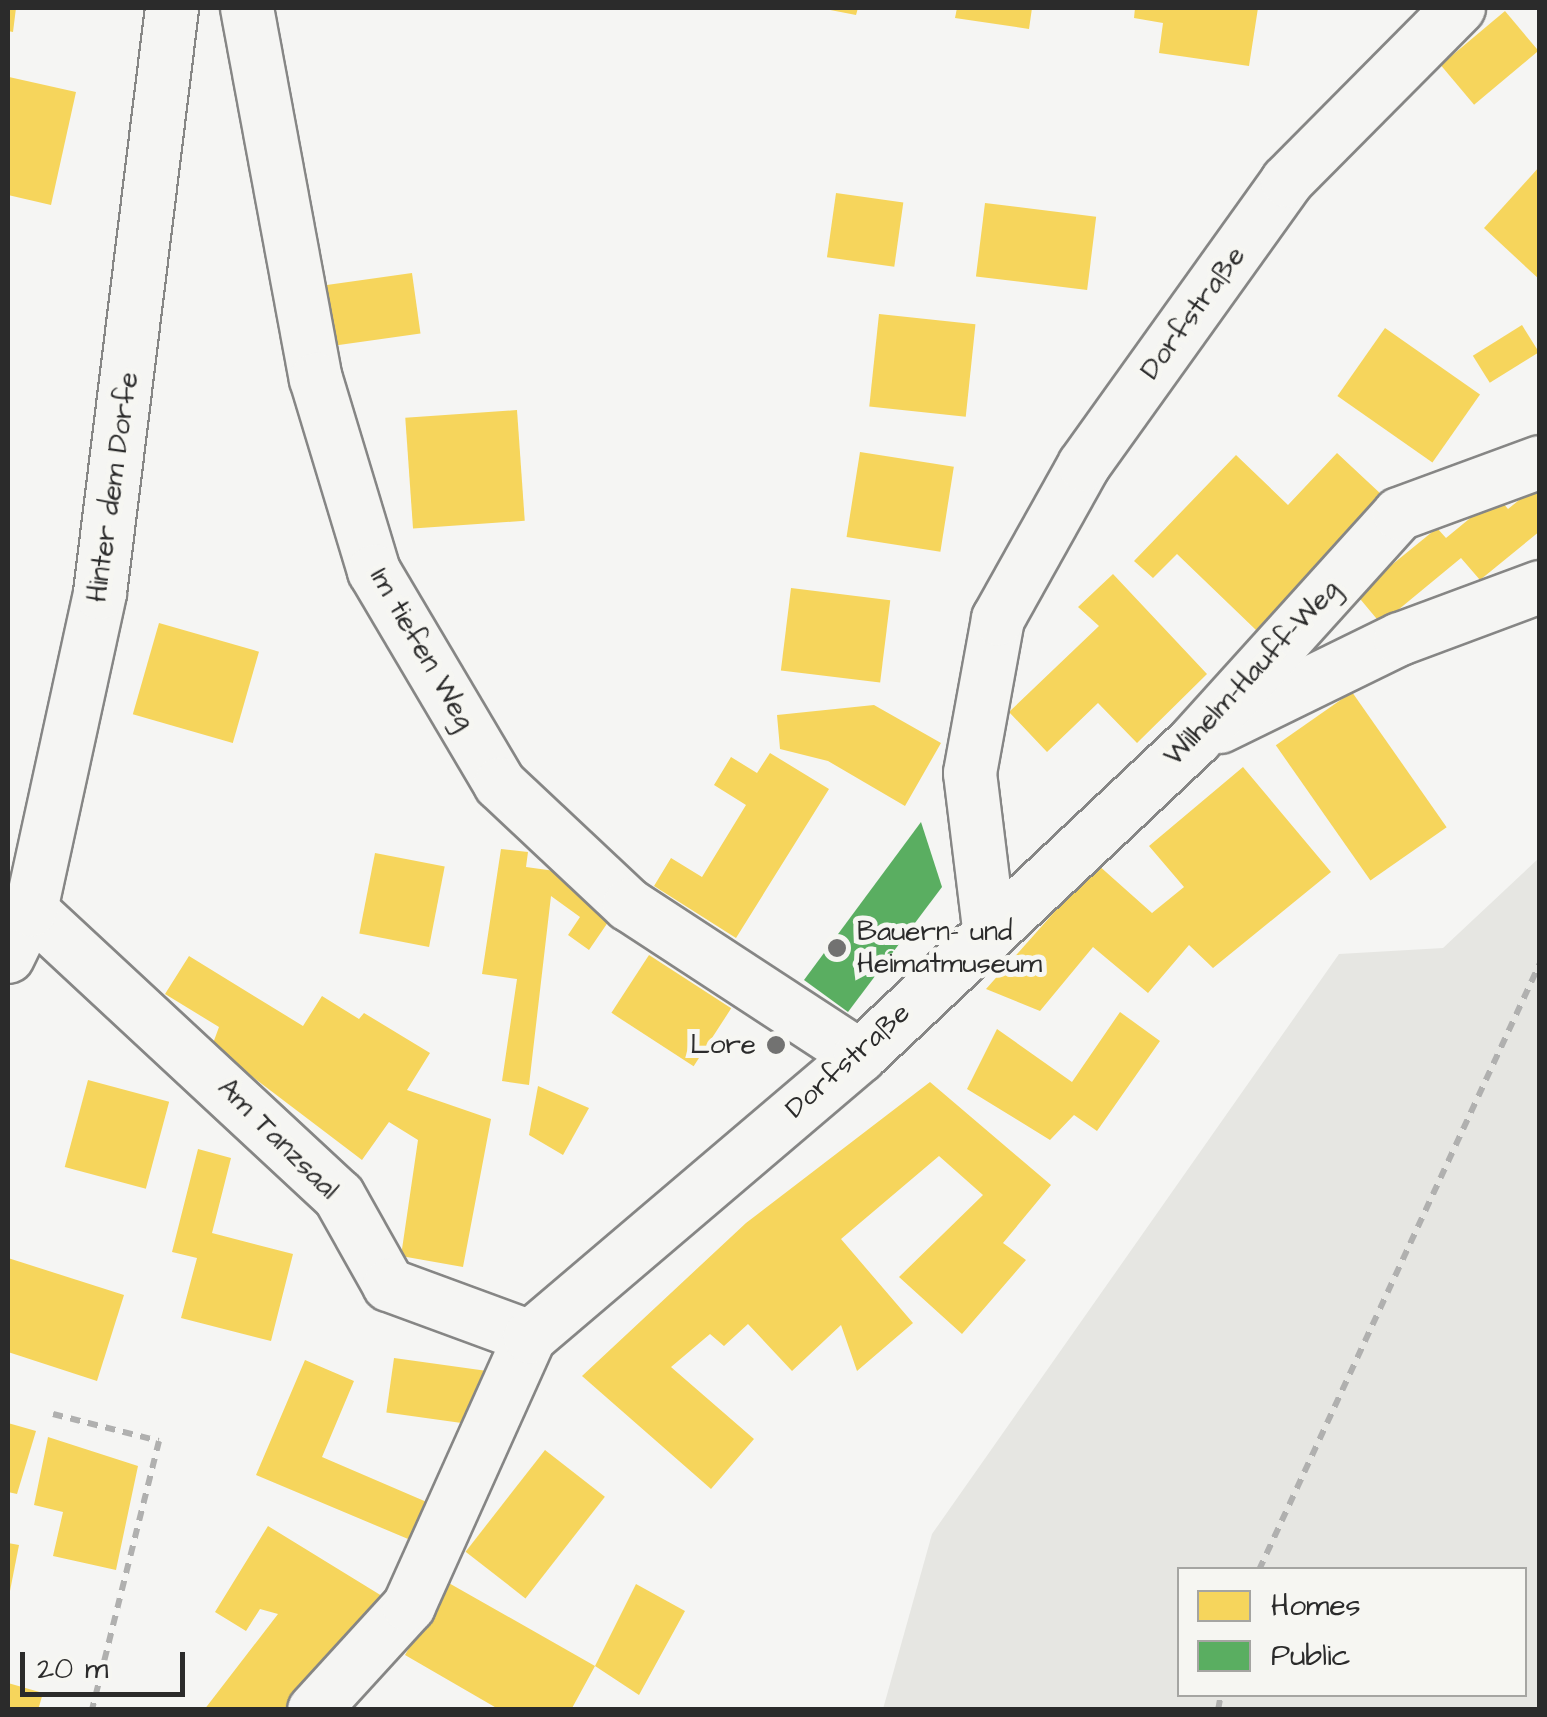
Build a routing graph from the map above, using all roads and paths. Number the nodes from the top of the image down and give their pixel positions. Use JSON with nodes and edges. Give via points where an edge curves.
{"nodes":[{"id":1,"x":172,"y":8,"type":"edge"},
{"id":2,"x":247,"y":8,"type":"edge"},
{"id":3,"x":1459,"y":8,"type":"edge"},
{"id":4,"x":1540,"y":462,"type":"edge"},
{"id":5,"x":1540,"y":587,"type":"edge"},
{"id":6,"x":1196,"y":739,"type":"junction"},
{"id":7,"x":31,"y":910,"type":"junction"},
{"id":8,"x":989,"y":928,"type":"junction"},
{"id":9,"x":8,"y":957,"type":"edge"},
{"id":10,"x":1540,"y":963,"type":"edge"},
{"id":11,"x":860,"y":1056,"type":"junction"},
{"id":12,"x":530,"y":1337,"type":"junction"},
{"id":13,"x":53,"y":1414,"type":"dead end"},
{"id":14,"x":1260,"y":1567,"type":"edge"},
{"id":15,"x":92,"y":1710,"type":"edge"},
{"id":16,"x":314,"y":1710,"type":"edge"}],
"edges":[{"from":1,"to":7,"type":"street","name":"Hinter dem Dorfe","via":[[100,593]]},
{"from":2,"to":11,"type":"street","name":"Im tiefen Weg","via":[[316,380],[374,571],[500,784],[629,906]]},
{"from":3,"to":8,"type":"street","name":"Dorfstraße","via":[[1287,181],[1084,465],[998,620],[970,774]]},
{"from":4,"to":6,"type":"street","name":"Wilhelm-Hauff-Weg","via":[[1399,514]]},
{"from":5,"to":6,"type":"street","via":[[1400,639]]},
{"from":6,"to":8,"type":"street","name":"Wilhelm-Hauff-Weg"},
{"from":7,"to":9,"type":"street","name":"Hinter dem Dorfe"},
{"from":7,"to":12,"type":"street","name":"Am Tanzsaal","via":[[339,1196],[389,1285]]},
{"from":8,"to":11,"type":"street","name":"Dorfstraße"},
{"from":10,"to":14,"type":"path"},
{"from":11,"to":12,"type":"street","name":"Dorfstraße"},
{"from":12,"to":16,"type":"street","name":"Dorfstraße","via":[[408,1606]]},
{"from":13,"to":15,"type":"path","via":[[159,1441]]}]}
